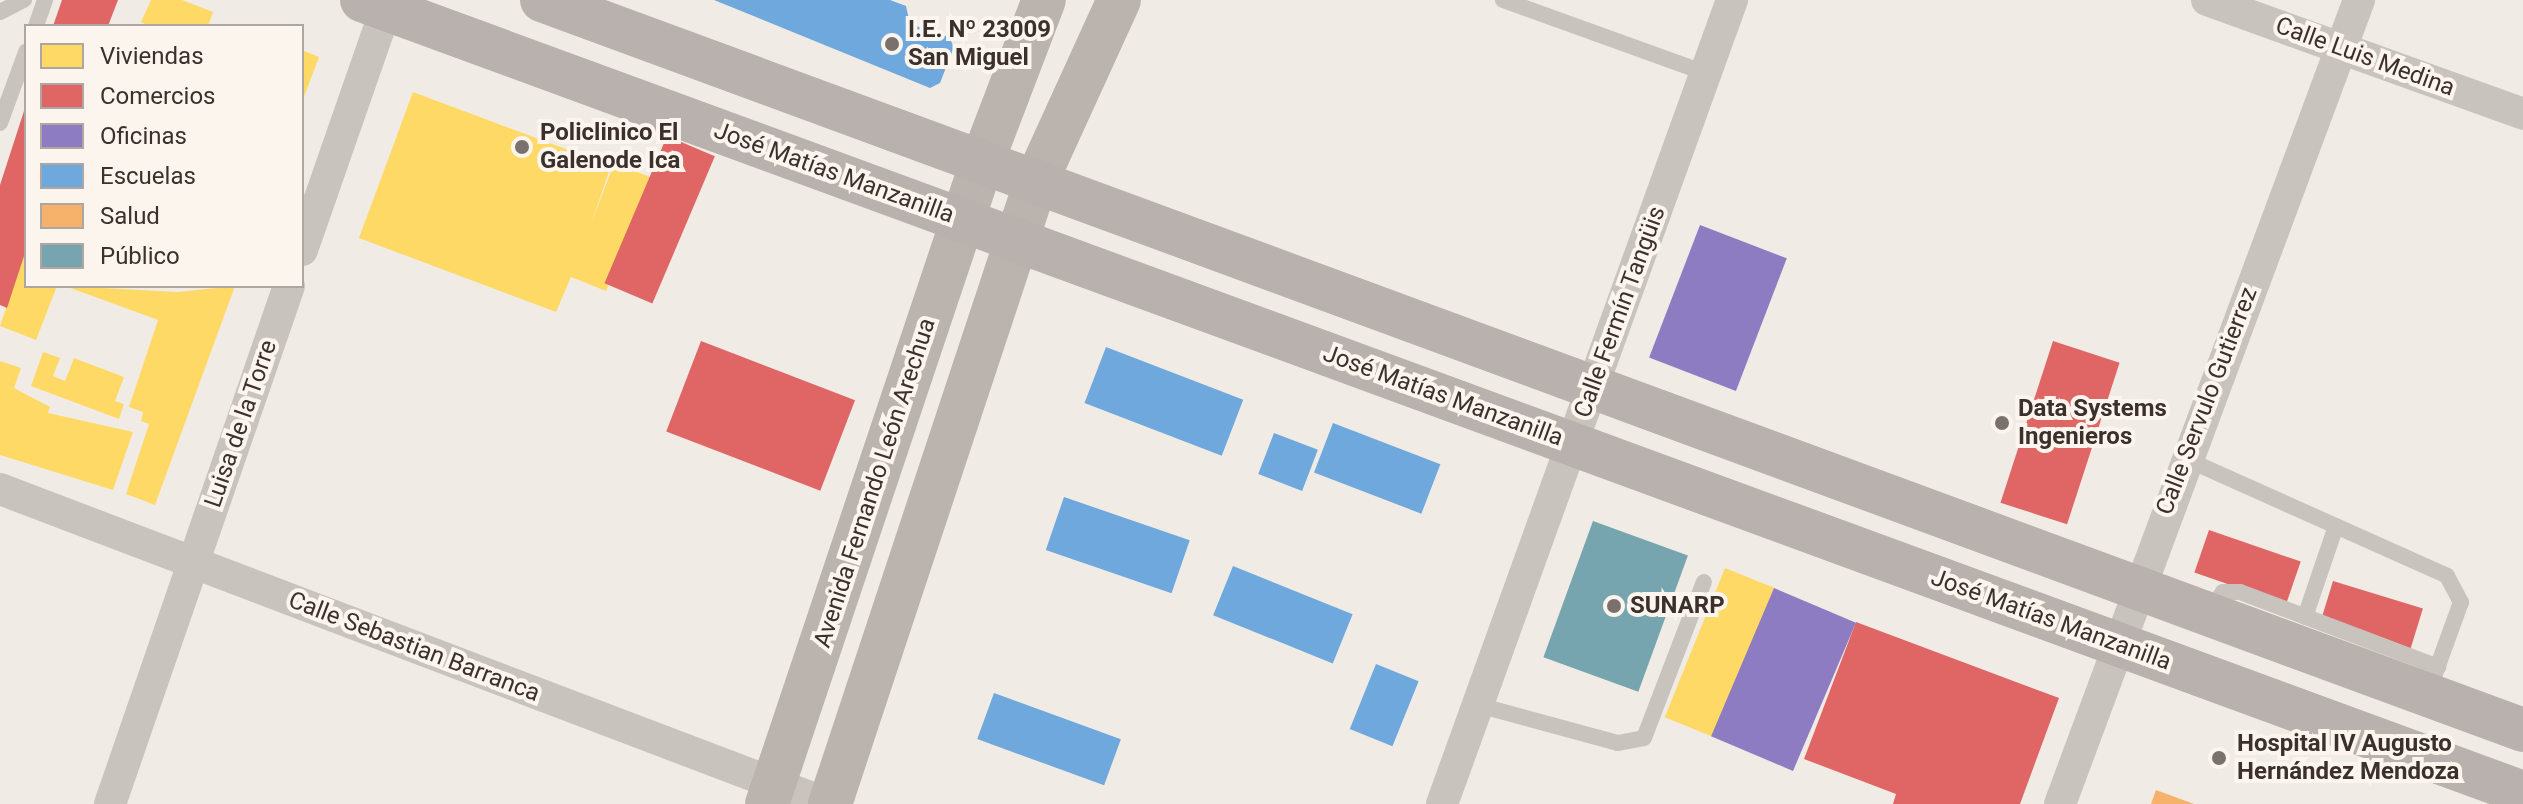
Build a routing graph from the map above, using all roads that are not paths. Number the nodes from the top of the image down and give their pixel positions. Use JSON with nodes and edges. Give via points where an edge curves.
{"nodes":[{"id":1,"x":24,"y":0,"type":"edge"},
{"id":2,"x":45,"y":0,"type":"edge"},
{"id":3,"x":542,"y":0,"type":"edge"},
{"id":4,"x":1044,"y":0,"type":"edge"},
{"id":5,"x":1119,"y":0,"type":"edge"},
{"id":6,"x":1503,"y":0,"type":"edge"},
{"id":7,"x":1732,"y":0,"type":"edge"},
{"id":8,"x":2207,"y":0,"type":"edge"},
{"id":9,"x":2359,"y":0,"type":"edge"},
{"id":10,"x":379,"y":3,"type":"edge"},
{"id":11,"x":0,"y":12,"type":"edge"},
{"id":12,"x":37,"y":24,"type":"edge"},
{"id":13,"x":2341,"y":48,"type":"junction"},
{"id":14,"x":24,"y":57,"type":"edge"},
{"id":15,"x":1706,"y":73,"type":"junction"},
{"id":16,"x":2,"y":113,"type":"edge"},
{"id":17,"x":2523,"y":114,"type":"edge"},
{"id":18,"x":982,"y":162,"type":"junction"},
{"id":19,"x":1036,"y":182,"type":"junction"},
{"id":20,"x":963,"y":220,"type":"junction"},
{"id":21,"x":1018,"y":241,"type":"junction"},
{"id":22,"x":304,"y":244,"type":"edge"},
{"id":23,"x":288,"y":288,"type":"edge"},
{"id":24,"x":1593,"y":387,"type":"junction"},
{"id":25,"x":1572,"y":444,"type":"junction"},
{"id":26,"x":2186,"y":459,"type":"junction"},
{"id":27,"x":0,"y":489,"type":"edge"},
{"id":28,"x":2336,"y":526,"type":"junction"},
{"id":29,"x":193,"y":563,"type":"junction"},
{"id":30,"x":1704,"y":582,"type":"dead end"},
{"id":31,"x":2136,"y":587,"type":"junction"},
{"id":32,"x":2209,"y":614,"type":"junction"},
{"id":33,"x":2305,"y":617,"type":"junction"},
{"id":34,"x":2116,"y":644,"type":"junction"},
{"id":35,"x":2432,"y":681,"type":"junction"},
{"id":36,"x":1478,"y":705,"type":"junction"},
{"id":37,"x":2523,"y":730,"type":"edge"},
{"id":38,"x":2523,"y":793,"type":"edge"},
{"id":39,"x":771,"y":794,"type":"edge"},
{"id":40,"x":110,"y":804,"type":"edge"},
{"id":41,"x":829,"y":804,"type":"edge"},
{"id":42,"x":1442,"y":804,"type":"edge"},
{"id":43,"x":2060,"y":804,"type":"edge"}],
"edges":[{"from":1,"to":11,"type":"lane"},
{"from":2,"to":12,"type":"lane"},
{"from":3,"to":18,"type":"main road"},
{"from":4,"to":18,"type":"main road","name":"Avenida Fernando León Arechua"},
{"from":5,"to":19,"type":"main road"},
{"from":6,"to":15,"type":"lane"},
{"from":7,"to":15,"type":"street","name":"Calle Fermín Tangüis"},
{"from":8,"to":13,"type":"street","name":"Calle Luis Medina"},
{"from":9,"to":13,"type":"street","name":"Calle Servulo Gutierrez"},
{"from":10,"to":20,"type":"main road","name":"José Matías Manzanilla"},
{"from":10,"to":22,"type":"street"},
{"from":13,"to":17,"type":"street","name":"Calle Luis Medina"},
{"from":13,"to":26,"type":"street","name":"Calle Servulo Gutierrez"},
{"from":14,"to":16,"type":"lane"},
{"from":15,"to":24,"type":"street","name":"Calle Fermín Tangüis"},
{"from":18,"to":19,"type":"main road"},
{"from":18,"to":20,"type":"main road","name":"Avenida Fernando León Arechua"},
{"from":19,"to":21,"type":"main road"},
{"from":19,"to":24,"type":"main road"},
{"from":20,"to":21,"type":"main road","name":"José Matías Manzanilla"},
{"from":20,"to":39,"type":"main road","name":"Avenida Fernando León Arechua"},
{"from":21,"to":25,"type":"main road","name":"José Matías Manzanilla"},
{"from":21,"to":41,"type":"main road"},
{"from":23,"to":29,"type":"street","name":"Luisa de la Torre"},
{"from":24,"to":25,"type":"street","name":"Calle Fermín Tangüis"},
{"from":24,"to":31,"type":"main road"},
{"from":25,"to":34,"type":"main road","name":"José Matías Manzanilla"},
{"from":25,"to":36,"type":"street","name":"Calle Fermín Tangüis"},
{"from":26,"to":28,"type":"lane"},
{"from":26,"to":31,"type":"street","name":"Calle Servulo Gutierrez"},
{"from":27,"to":29,"type":"street","name":"Calle Sebastian Barranca"},
{"from":28,"to":33,"type":"lane"},
{"from":28,"to":35,"type":"lane","via":[[2447,576],[2457,588],[2461,602]]},
{"from":29,"to":39,"type":"street","name":"Calle Sebastian Barranca"},
{"from":29,"to":40,"type":"street","name":"Luisa de la Torre"},
{"from":30,"to":36,"type":"lane","via":[[1644,738],[1618,743]]},
{"from":31,"to":32,"type":"main road"},
{"from":31,"to":34,"type":"street","name":"Calle Servulo Gutierrez"},
{"from":32,"to":33,"type":"lane","via":[[2218,597],[2231,591]]},
{"from":32,"to":35,"type":"main road"},
{"from":33,"to":35,"type":"lane"},
{"from":34,"to":38,"type":"main road","name":"José Matías Manzanilla"},
{"from":34,"to":43,"type":"street","name":"Calle Servulo Gutierrez"},
{"from":35,"to":37,"type":"main road"},
{"from":36,"to":42,"type":"street","name":"Calle Fermín Tangüis"},
{"from":39,"to":41,"type":"street","name":"Calle Sebastian Barranca"}]}
